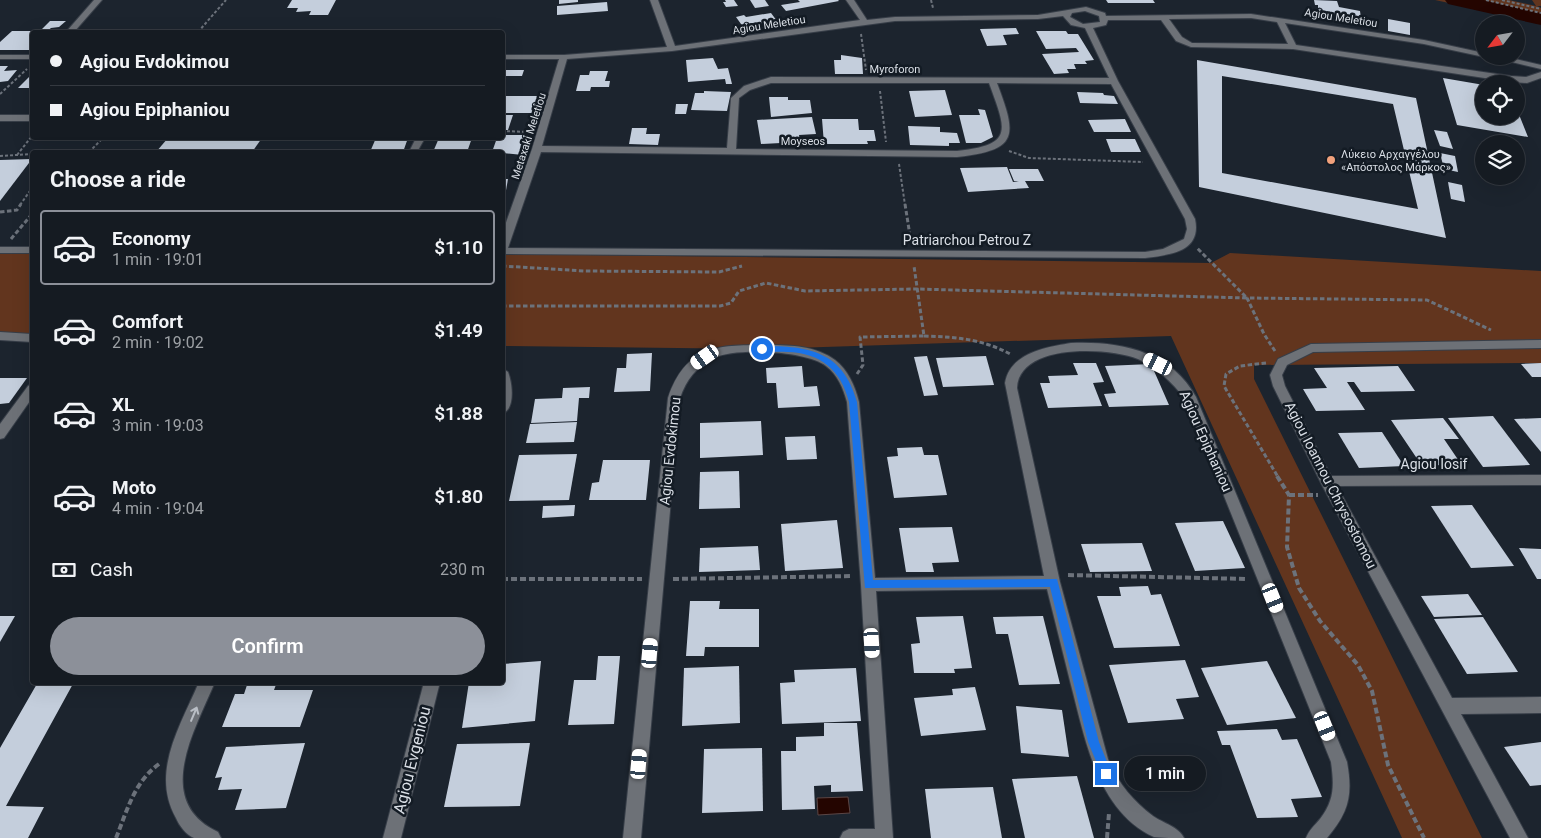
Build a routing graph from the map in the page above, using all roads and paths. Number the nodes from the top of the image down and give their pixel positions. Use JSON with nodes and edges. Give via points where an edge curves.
{"nodes":[{"id":1,"x":98,"y":0,"type":"edge"},
{"id":2,"x":226,"y":0,"type":"edge"},
{"id":3,"x":654,"y":0,"type":"edge"},
{"id":4,"x":850,"y":0,"type":"edge"},
{"id":5,"x":1486,"y":0,"type":"edge"},
{"id":6,"x":1500,"y":1,"type":"edge"},
{"id":7,"x":1541,"y":9,"type":"edge"},
{"id":8,"x":1067,"y":13,"type":"junction"},
{"id":9,"x":1541,"y":13,"type":"edge"},
{"id":10,"x":1038,"y":17,"type":"junction"},
{"id":11,"x":1104,"y":18,"type":"junction"},
{"id":12,"x":1164,"y":18,"type":"junction"},
{"id":13,"x":1280,"y":21,"type":"junction"},
{"id":14,"x":865,"y":22,"type":"junction"},
{"id":15,"x":1072,"y":22,"type":"junction"},
{"id":16,"x":856,"y":23,"type":"junction"},
{"id":17,"x":1088,"y":26,"type":"junction"},
{"id":18,"x":72,"y":30,"type":"edge"},
{"id":19,"x":200,"y":30,"type":"edge"},
{"id":20,"x":1293,"y":47,"type":"junction"},
{"id":21,"x":672,"y":49,"type":"junction"},
{"id":22,"x":1475,"y":53,"type":"edge"},
{"id":23,"x":0,"y":57,"type":"edge"},
{"id":24,"x":30,"y":57,"type":"edge"},
{"id":25,"x":505,"y":57,"type":"edge"},
{"id":26,"x":564,"y":57,"type":"junction"},
{"id":27,"x":1525,"y":63,"type":"edge"},
{"id":28,"x":30,"y":66,"type":"edge"},
{"id":29,"x":1541,"y":67,"type":"edge"},
{"id":30,"x":1541,"y":75,"type":"edge"},
{"id":31,"x":868,"y":80,"type":"junction"},
{"id":32,"x":878,"y":80,"type":"junction"},
{"id":33,"x":992,"y":81,"type":"junction"},
{"id":34,"x":1114,"y":81,"type":"junction"},
{"id":35,"x":0,"y":94,"type":"edge"},
{"id":36,"x":0,"y":118,"type":"edge"},
{"id":37,"x":30,"y":118,"type":"edge"},
{"id":38,"x":505,"y":131,"type":"edge"},
{"id":39,"x":542,"y":132,"type":"junction"},
{"id":40,"x":30,"y":138,"type":"edge"},
{"id":41,"x":101,"y":140,"type":"edge"},
{"id":42,"x":995,"y":146,"type":"junction"},
{"id":43,"x":537,"y":149,"type":"junction"},
{"id":44,"x":91,"y":150,"type":"edge"},
{"id":45,"x":731,"y":152,"type":"junction"},
{"id":46,"x":892,"y":152,"type":"junction"},
{"id":47,"x":30,"y":154,"type":"edge"},
{"id":48,"x":16,"y":155,"type":"junction"},
{"id":49,"x":0,"y":156,"type":"edge"},
{"id":50,"x":1159,"y":163,"type":"junction"},
{"id":51,"x":30,"y":191,"type":"edge"},
{"id":52,"x":0,"y":212,"type":"edge"},
{"id":53,"x":30,"y":216,"type":"edge"},
{"id":54,"x":505,"y":241,"type":"edge"},
{"id":55,"x":1203,"y":244,"type":"dead end"},
{"id":56,"x":0,"y":250,"type":"edge"},
{"id":57,"x":30,"y":250,"type":"edge"},
{"id":58,"x":505,"y":250,"type":"edge"},
{"id":59,"x":1192,"y":252,"type":"dead end"},
{"id":60,"x":913,"y":253,"type":"junction"},
{"id":61,"x":746,"y":265,"type":"dead end"},
{"id":62,"x":505,"y":266,"type":"edge"},
{"id":63,"x":0,"y":336,"type":"edge"},
{"id":64,"x":924,"y":336,"type":"junction"},
{"id":65,"x":30,"y":338,"type":"edge"},
{"id":66,"x":1520,"y":344,"type":"junction"},
{"id":67,"x":1541,"y":344,"type":"edge"},
{"id":68,"x":1023,"y":362,"type":"junction"},
{"id":69,"x":1282,"y":362,"type":"junction"},
{"id":70,"x":505,"y":378,"type":"edge"},
{"id":71,"x":849,"y":388,"type":"junction"},
{"id":72,"x":30,"y":392,"type":"edge"},
{"id":73,"x":505,"y":397,"type":"edge"},
{"id":74,"x":0,"y":434,"type":"edge"},
{"id":75,"x":1541,"y":480,"type":"edge"},
{"id":76,"x":1327,"y":481,"type":"junction"},
{"id":77,"x":1289,"y":495,"type":"junction"},
{"id":78,"x":1335,"y":495,"type":"junction"},
{"id":79,"x":1052,"y":578,"type":"junction"},
{"id":80,"x":505,"y":579,"type":"edge"},
{"id":81,"x":657,"y":579,"type":"junction"},
{"id":82,"x":868,"y":580,"type":"junction"},
{"id":83,"x":1265,"y":580,"type":"junction"},
{"id":84,"x":206,"y":685,"type":"edge"},
{"id":85,"x":431,"y":685,"type":"edge"},
{"id":86,"x":1541,"y":705,"type":"edge"},
{"id":87,"x":1447,"y":706,"type":"junction"},
{"id":88,"x":179,"y":750,"type":"junction"},
{"id":89,"x":116,"y":838,"type":"edge"},
{"id":90,"x":212,"y":838,"type":"edge"},
{"id":91,"x":392,"y":838,"type":"edge"},
{"id":92,"x":632,"y":838,"type":"edge"},
{"id":93,"x":849,"y":838,"type":"edge"},
{"id":94,"x":884,"y":838,"type":"edge"},
{"id":95,"x":1175,"y":838,"type":"edge"},
{"id":96,"x":1315,"y":838,"type":"edge"},
{"id":97,"x":1424,"y":838,"type":"edge"},
{"id":98,"x":1519,"y":838,"type":"edge"}],
"edges":[{"from":1,"to":18,"type":"street"},
{"from":2,"to":19,"type":"path"},
{"from":3,"to":21,"type":"street"},
{"from":4,"to":14,"type":"street"},
{"from":5,"to":6,"type":"path"},
{"from":6,"to":7,"type":"path"},
{"from":6,"to":9,"type":"path"},
{"from":8,"to":10,"type":"street","name":"Agiou Meletiou"},
{"from":8,"to":11,"type":"street","name":"Agiou Meletiou","via":[[1086,9]]},
{"from":8,"to":15,"type":"street","via":[[1066,17]]},
{"from":10,"to":14,"type":"street","name":"Agiou Meletiou","via":[[937,17]]},
{"from":10,"to":15,"type":"street","name":"Agiou Meletiou"},
{"from":11,"to":12,"type":"street","name":"Agiou Meletiou"},
{"from":11,"to":17,"type":"street","via":[[1101,24]]},
{"from":12,"to":13,"type":"street","name":"Agiou Meletiou","via":[[1251,16]]},
{"from":12,"to":20,"type":"street","via":[[1179,39],[1191,46]]},
{"from":13,"to":20,"type":"street"},
{"from":13,"to":22,"type":"street","name":"Agiou Meletiou","via":[[1424,42]]},
{"from":14,"to":16,"type":"street","name":"Agiou Meletiou"},
{"from":15,"to":17,"type":"street","name":"Agiou Meletiou"},
{"from":16,"to":21,"type":"street","name":"Agiou Meletiou"},
{"from":16,"to":31,"type":"path","via":[[860,29]]},
{"from":17,"to":34,"type":"street","name":"Patriarchou Petrou Z"},
{"from":20,"to":30,"type":"street","via":[[1512,79],[1527,80]]},
{"from":21,"to":26,"type":"street","name":"Agiou Meletiou"},
{"from":23,"to":24,"type":"street"},
{"from":25,"to":26,"type":"street","name":"Agiou Meletiou"},
{"from":26,"to":39,"type":"street","name":"Metaxaki Meletiou"},
{"from":27,"to":29,"type":"street"},
{"from":28,"to":35,"type":"path"},
{"from":31,"to":32,"type":"street","name":"Myroforon"},
{"from":31,"to":45,"type":"street","name":"Myroforon","via":[[772,80],[745,88],[735,98]]},
{"from":32,"to":33,"type":"street","name":"Myroforon"},
{"from":32,"to":46,"type":"path"},
{"from":33,"to":34,"type":"street","name":"Myroforon"},
{"from":33,"to":42,"type":"street","via":[[1007,131]]},
{"from":34,"to":50,"type":"street","name":"Patriarchou Petrou Z"},
{"from":36,"to":37,"type":"street"},
{"from":38,"to":39,"type":"path"},
{"from":39,"to":43,"type":"street","name":"Metaxaki Meletiou"},
{"from":40,"to":48,"type":"path"},
{"from":41,"to":44,"type":"path"},
{"from":42,"to":46,"type":"street","name":"Moyseos","via":[[962,154]]},
{"from":42,"to":50,"type":"path","via":[[1029,158]]},
{"from":43,"to":45,"type":"street","name":"Moyseos"},
{"from":43,"to":54,"type":"street","name":"Metaxaki Meletiou"},
{"from":45,"to":46,"type":"street","name":"Moyseos"},
{"from":46,"to":60,"type":"path"},
{"from":47,"to":48,"type":"path"},
{"from":48,"to":49,"type":"path"},
{"from":50,"to":60,"type":"street","name":"Patriarchou Petrou Z","via":[[1192,229],[1189,240],[1174,250],[1145,255]]},
{"from":51,"to":52,"type":"path","via":[[17,210]]},
{"from":53,"to":56,"type":"path"},
{"from":55,"to":59,"type":"path"},
{"from":56,"to":57,"type":"street"},
{"from":58,"to":60,"type":"street","name":"Patriarchou Petrou Z"},
{"from":60,"to":64,"type":"path"},
{"from":61,"to":62,"type":"path","via":[[719,272],[585,271]]},
{"from":63,"to":65,"type":"street"},
{"from":64,"to":68,"type":"path","via":[[971,337],[994,344]]},
{"from":64,"to":71,"type":"path","via":[[860,337],[863,365]]},
{"from":66,"to":67,"type":"street"},
{"from":66,"to":69,"type":"street","via":[[1311,348]]},
{"from":66,"to":69,"type":"path","via":[[1427,300],[1247,298]]},
{"from":68,"to":79,"type":"street","via":[[1012,379],[1012,399]]},
{"from":68,"to":83,"type":"street","name":"Agiou Epiphaniou","via":[[1054,350],[1115,348],[1146,358],[1172,374],[1190,397]]},
{"from":69,"to":76,"type":"street","name":"Agiou Ioannou Chrysostomou","via":[[1276,375],[1280,386]]},
{"from":69,"to":77,"type":"path","via":[[1240,366],[1226,374],[1224,386]]},
{"from":70,"to":73,"type":"street"},
{"from":71,"to":81,"type":"street","name":"Agiou Evdokimou","via":[[832,364],[808,352],[789,349],[727,349],[705,357],[687,372],[674,398]]},
{"from":71,"to":82,"type":"street","name":"Agiou Evdokimou","via":[[853,402]]},
{"from":72,"to":74,"type":"street"},
{"from":75,"to":76,"type":"street","name":"Agiou Iosif"},
{"from":76,"to":78,"type":"street","name":"Agiou Ioannou Chrysostomou"},
{"from":77,"to":78,"type":"path"},
{"from":77,"to":97,"type":"path","via":[[1287,547],[1299,588],[1320,621],[1358,664],[1372,690],[1388,764]]},
{"from":78,"to":87,"type":"street","name":"Agiou Ioannou Chrysostomou"},
{"from":79,"to":82,"type":"street"},
{"from":79,"to":83,"type":"path"},
{"from":79,"to":95,"type":"street","via":[[1101,763],[1127,804],[1148,822]]},
{"from":80,"to":81,"type":"path"},
{"from":81,"to":82,"type":"path"},
{"from":81,"to":92,"type":"street","name":"Agiou Evdokimou"},
{"from":82,"to":94,"type":"street","name":"Agiou Evdokimou"},
{"from":83,"to":96,"type":"street","name":"Agiou Epiphaniou","via":[[1339,762],[1342,789],[1337,808]]},
{"from":88,"to":84,"type":"street","one_way":true},
{"from":85,"to":91,"type":"street","name":"Agiou Evgeniou"},
{"from":86,"to":87,"type":"street"},
{"from":87,"to":98,"type":"street","name":"Agiou Ioannou Chrysostomou"},
{"from":88,"to":89,"type":"path","via":[[145,775]]},
{"from":88,"to":90,"type":"street","via":[[174,782],[181,811],[190,827]]},
{"from":93,"to":94,"type":"street"}]}
